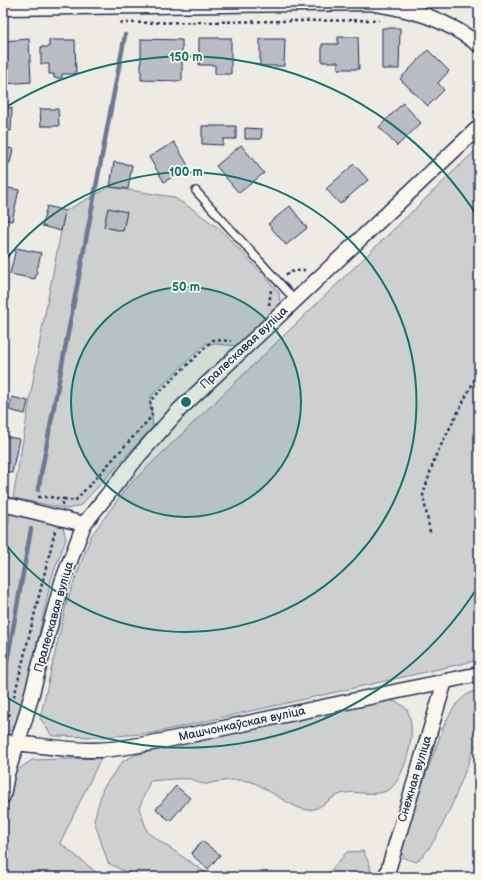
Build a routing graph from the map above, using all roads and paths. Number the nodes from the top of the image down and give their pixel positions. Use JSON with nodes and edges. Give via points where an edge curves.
{"nodes":[{"id":1,"x":3,"y":8,"type":"edge"},
{"id":2,"x":380,"y":20,"type":"dead end"},
{"id":3,"x":113,"y":23,"type":"dead end"},
{"id":4,"x":479,"y":45,"type":"edge"},
{"id":5,"x":479,"y":127,"type":"edge"},
{"id":6,"x":196,"y":191,"type":"dead end"},
{"id":7,"x":295,"y":300,"type":"junction"},
{"id":8,"x":479,"y":371,"type":"edge"},
{"id":9,"x":3,"y":504,"type":"edge"},
{"id":10,"x":84,"y":524,"type":"junction"},
{"id":11,"x":430,"y":532,"type":"dead end"},
{"id":12,"x":479,"y":674,"type":"edge"},
{"id":13,"x":445,"y":681,"type":"junction"},
{"id":14,"x":3,"y":742,"type":"edge"},
{"id":15,"x":17,"y":743,"type":"junction"},
{"id":16,"x":3,"y":796,"type":"edge"},
{"id":17,"x":386,"y":877,"type":"edge"}],
"edges":[{"from":1,"to":4,"type":"street","via":[[370,3],[429,15],[455,28]]},
{"from":2,"to":3,"type":"path"},
{"from":5,"to":7,"type":"street","name":"Пралескавая вуліца"},
{"from":6,"to":7,"type":"lane"},
{"from":7,"to":10,"type":"street","name":"Пралескавая вуліца","via":[[180,408]]},
{"from":8,"to":11,"type":"path","via":[[435,458],[424,495]]},
{"from":9,"to":10,"type":"street"},
{"from":10,"to":15,"type":"street","name":"Пралескавая вуліца","via":[[62,582]]},
{"from":12,"to":13,"type":"street","name":"Машчонкаўская вуліца"},
{"from":13,"to":15,"type":"street","name":"Машчонкаўская вуліца","via":[[129,746],[98,750]]},
{"from":13,"to":17,"type":"street","name":"Снежная вуліца"},
{"from":14,"to":15,"type":"street","name":"Машчонкаўская вуліца"},
{"from":15,"to":16,"type":"street","name":"Пралескавая вуліца"}]}
